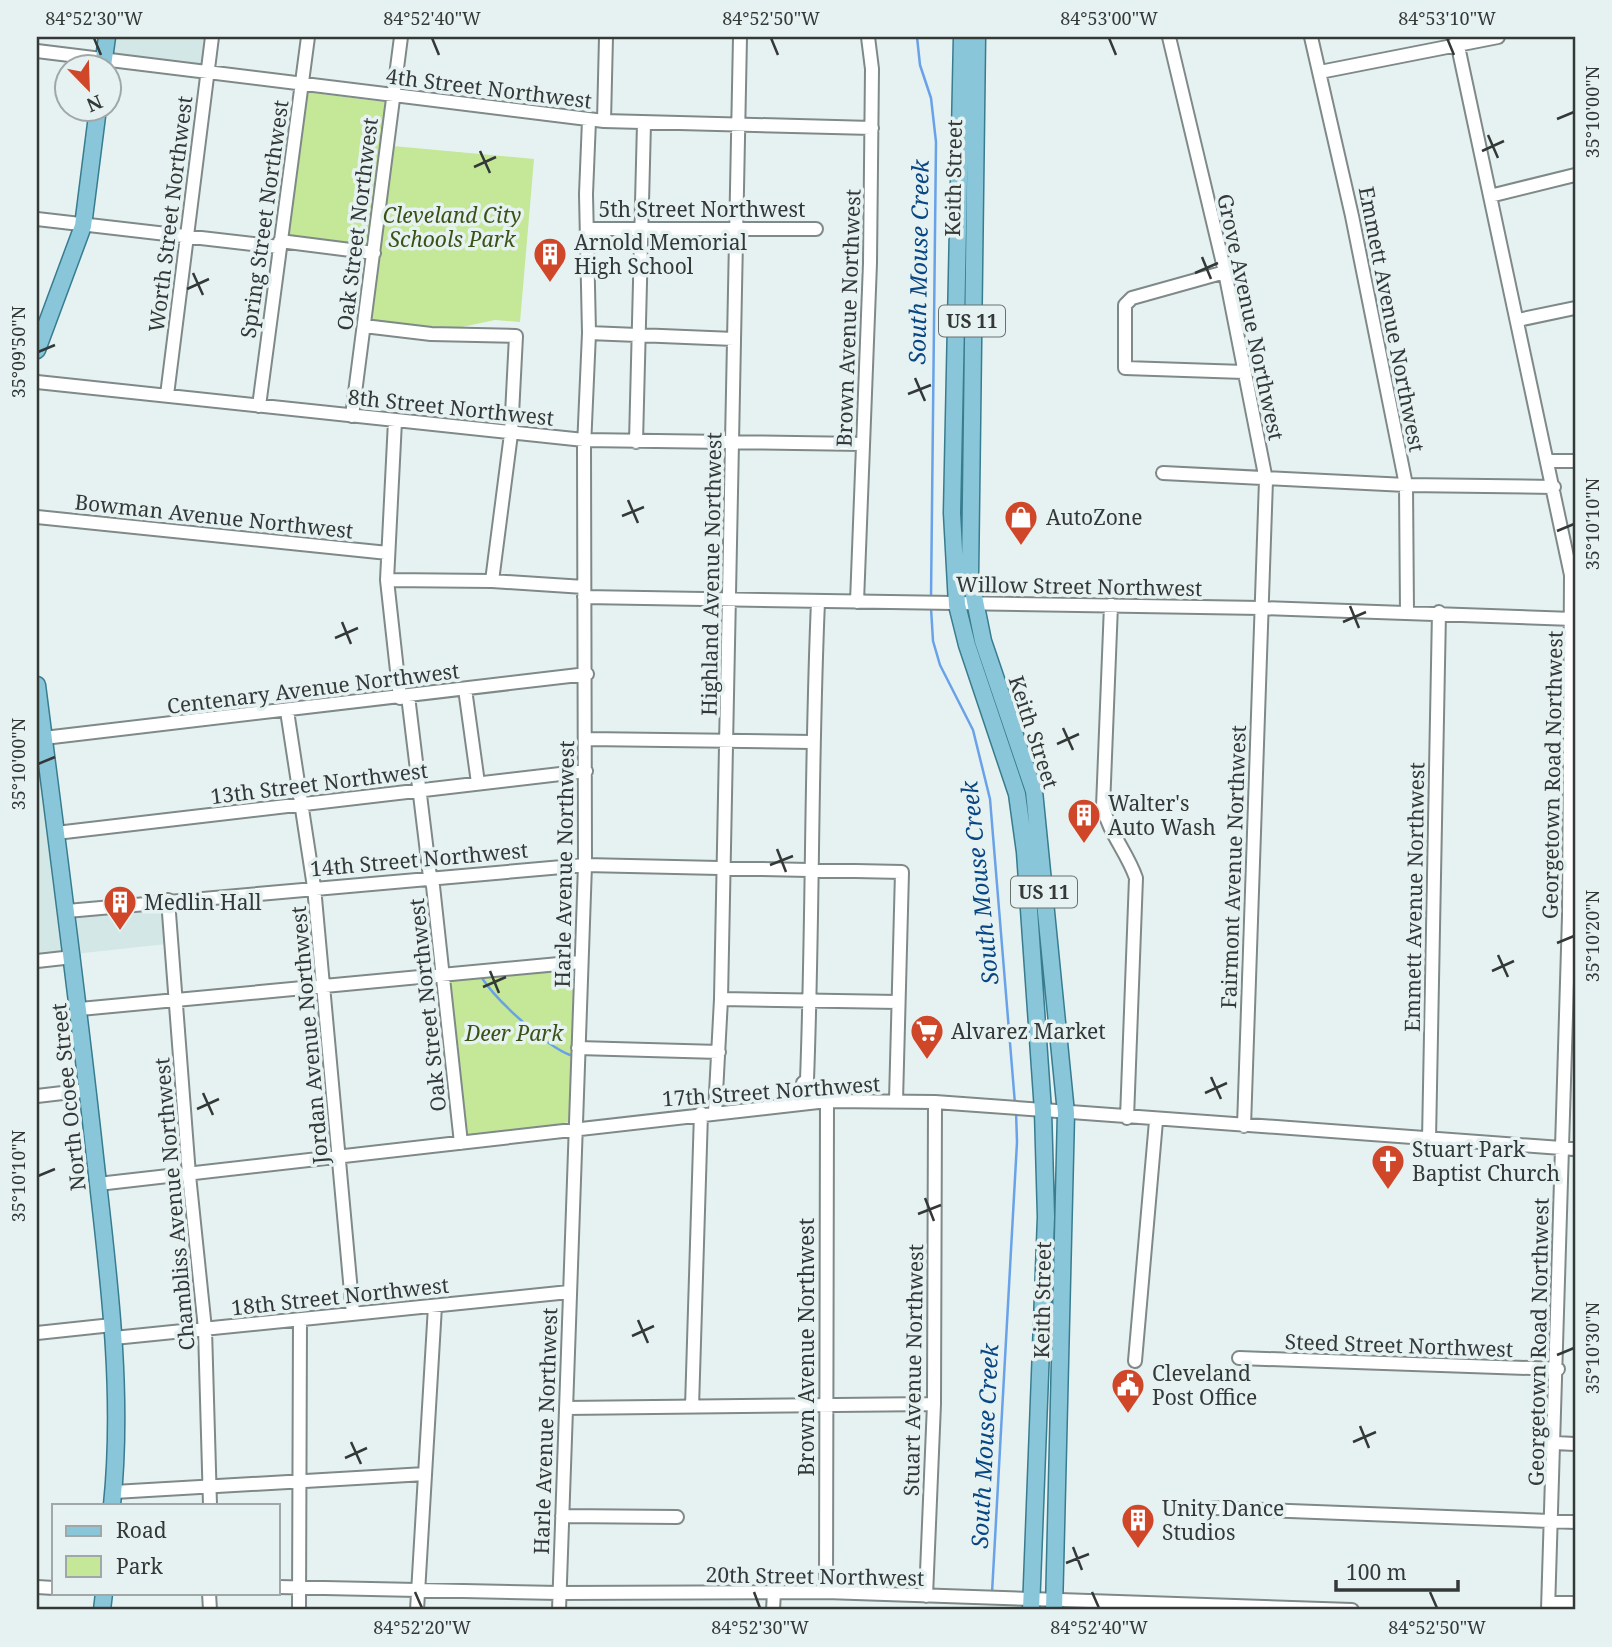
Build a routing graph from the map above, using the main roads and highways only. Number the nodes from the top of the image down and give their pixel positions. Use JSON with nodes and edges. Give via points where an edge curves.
{"nodes":[{"id":1,"x":962,"y":37,"type":"edge"},
{"id":2,"x":977,"y":37,"type":"edge"},
{"id":3,"x":96,"y":122,"type":"edge"},
{"id":4,"x":955,"y":310,"type":"junction"},
{"id":5,"x":972,"y":310,"type":"junction"},
{"id":6,"x":37,"y":350,"type":"edge"},
{"id":7,"x":37,"y":685,"type":"edge"},
{"id":8,"x":1065,"y":1194,"type":"junction"},
{"id":9,"x":1046,"y":1221,"type":"junction"},
{"id":10,"x":1058,"y":1462,"type":"junction"},
{"id":11,"x":1035,"y":1497,"type":"junction"},
{"id":12,"x":113,"y":1499,"type":"edge"},
{"id":13,"x":1032,"y":1606,"type":"edge"},
{"id":14,"x":1054,"y":1606,"type":"edge"}],
"edges":[{"from":1,"to":4,"type":"main road","name":"Keith Street","number":"US 11"},
{"from":2,"to":5,"type":"main road","name":"Keith Street","number":"US 11"},
{"from":3,"to":6,"type":"main road","via":[[83,226]]},
{"from":4,"to":5,"type":"main road"},
{"from":4,"to":9,"type":"main road","name":"Keith Street","number":"US 11","via":[[952,513],[957,605],[1017,794],[1025,852],[1036,1111]]},
{"from":5,"to":8,"type":"main road","name":"Keith Street","number":"US 11","via":[[970,564],[982,642],[1034,791],[1066,1113]]},
{"from":7,"to":12,"type":"main road","name":"North Ocoee Street","via":[[80,1009],[113,1331]]},
{"from":8,"to":9,"type":"main road"},
{"from":8,"to":10,"type":"main road","name":"Keith Street","number":"US 11"},
{"from":9,"to":11,"type":"main road","name":"Keith Street","number":"US 11"},
{"from":10,"to":11,"type":"main road","via":[[1044,1472]]},
{"from":10,"to":14,"type":"main road","name":"Keith Street","number":"US 11"},
{"from":11,"to":13,"type":"main road","name":"Keith Street","number":"US 11"}]}
